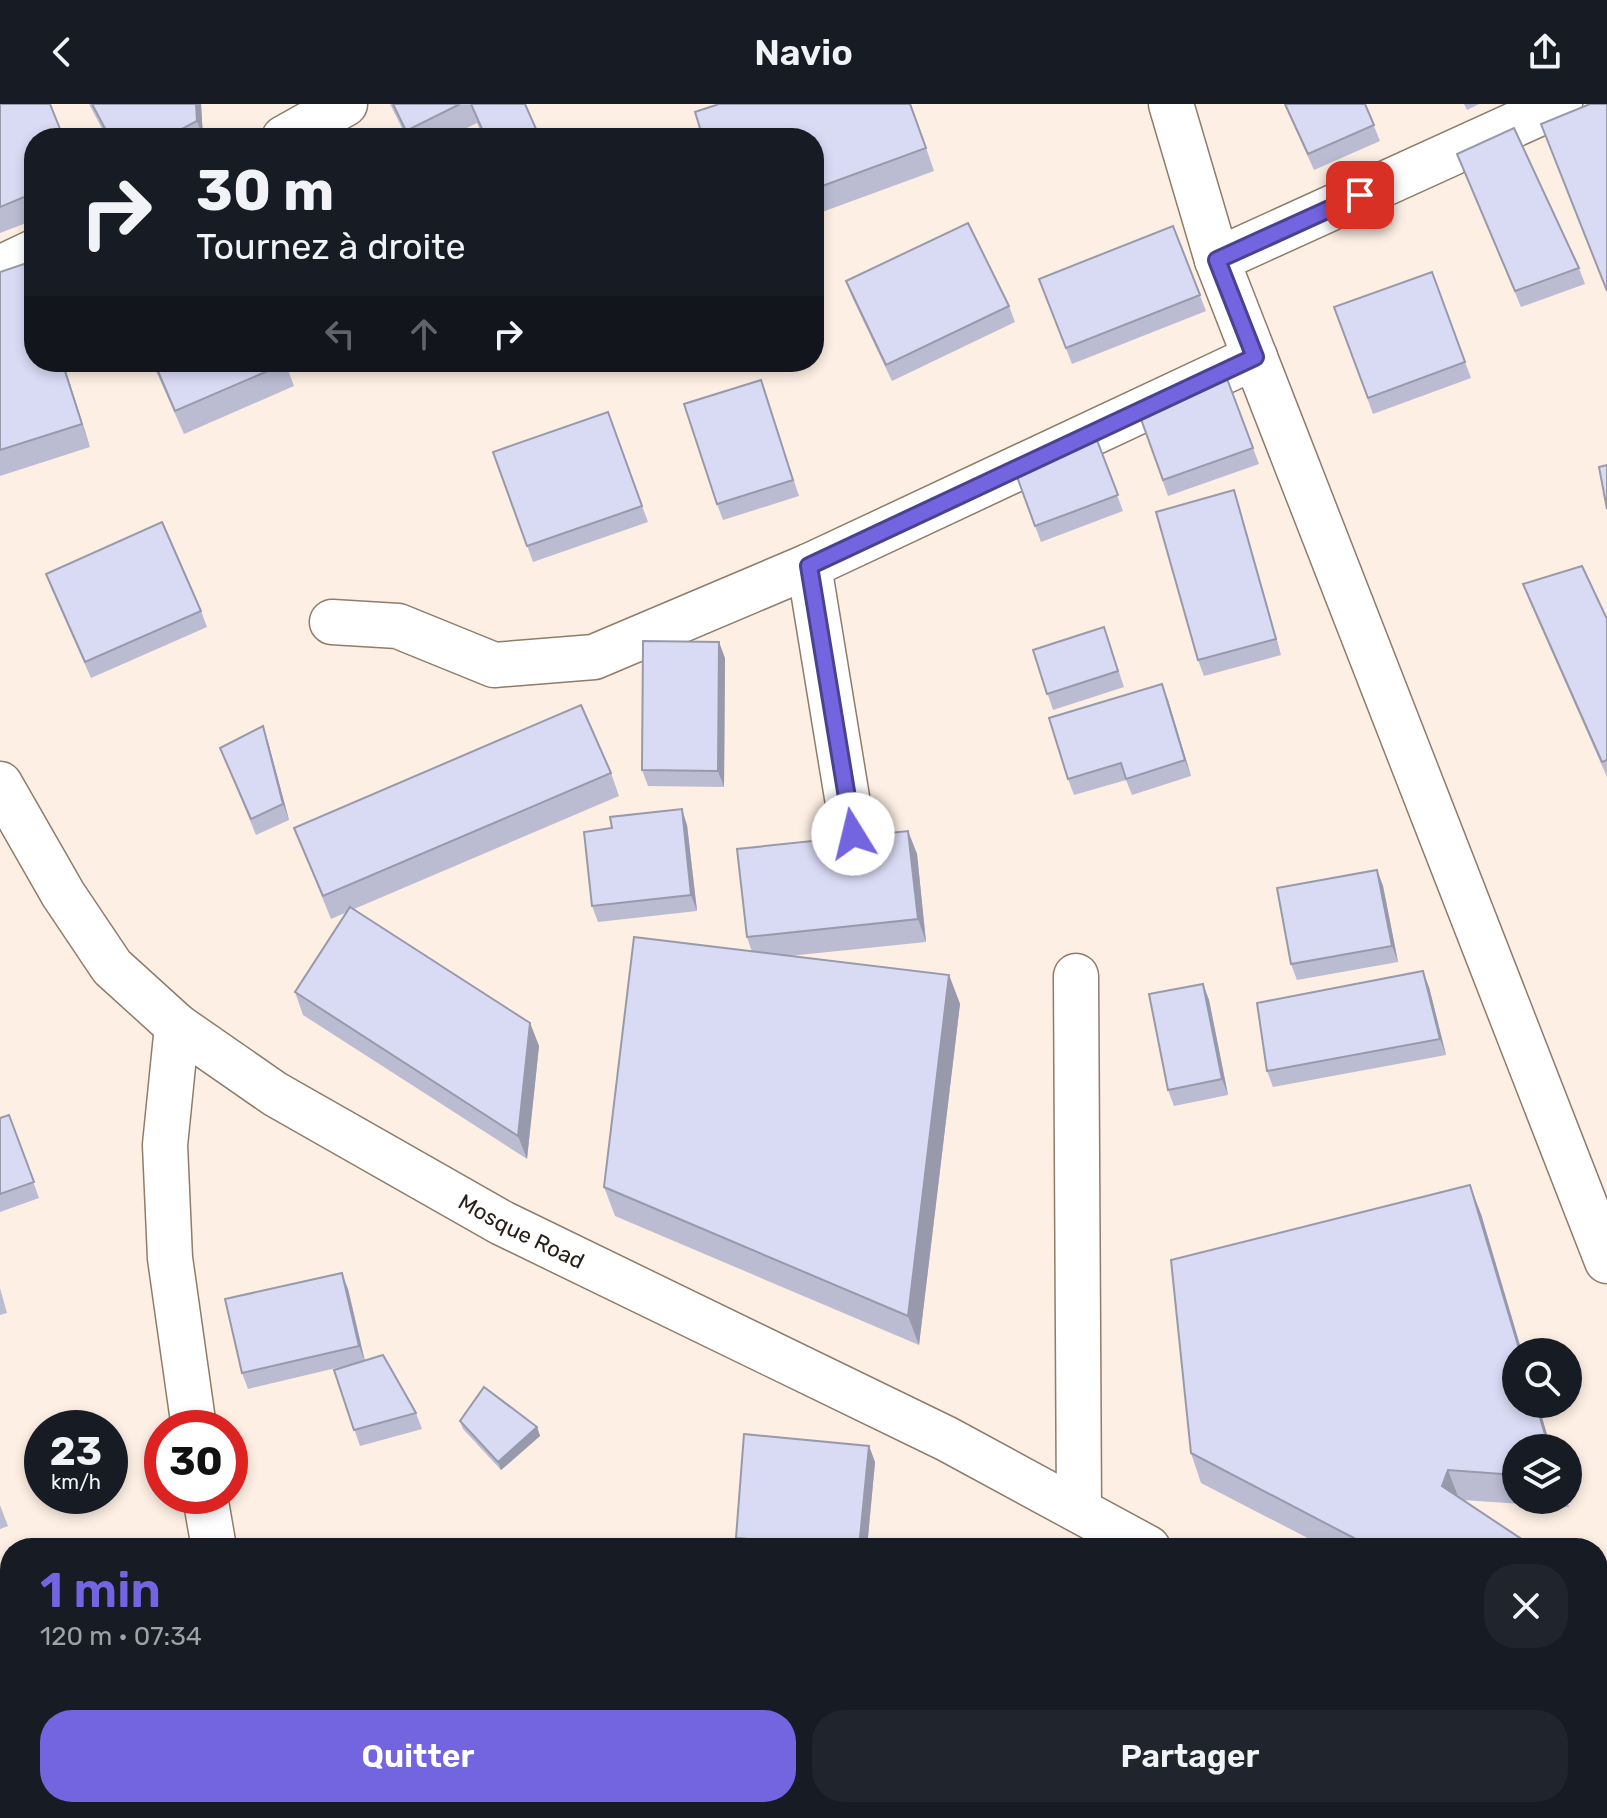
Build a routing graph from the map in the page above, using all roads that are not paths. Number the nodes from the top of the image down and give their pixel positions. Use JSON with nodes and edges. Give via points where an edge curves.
{"nodes":[{"id":1,"x":345,"y":104,"type":"edge"},
{"id":2,"x":1171,"y":104,"type":"edge"},
{"id":3,"x":1560,"y":104,"type":"edge"},
{"id":4,"x":302,"y":128,"type":"edge"},
{"id":5,"x":24,"y":257,"type":"edge"},
{"id":6,"x":1217,"y":260,"type":"junction"},
{"id":7,"x":0,"y":268,"type":"edge"},
{"id":8,"x":1255,"y":357,"type":"junction"},
{"id":9,"x":809,"y":566,"type":"junction"},
{"id":10,"x":332,"y":622,"type":"dead end"},
{"id":11,"x":0,"y":784,"type":"edge"},
{"id":12,"x":853,"y":834,"type":"edge"},
{"id":13,"x":1076,"y":976,"type":"dead end"},
{"id":14,"x":177,"y":1026,"type":"junction"},
{"id":15,"x":1607,"y":1261,"type":"edge"},
{"id":16,"x":191,"y":1410,"type":"edge"},
{"id":17,"x":1079,"y":1510,"type":"junction"},
{"id":18,"x":208,"y":1514,"type":"edge"},
{"id":19,"x":212,"y":1538,"type":"edge"},
{"id":20,"x":1130,"y":1538,"type":"edge"}],
"edges":[{"from":1,"to":4,"type":"street"},
{"from":2,"to":6,"type":"street"},
{"from":3,"to":6,"type":"street"},
{"from":5,"to":7,"type":"street"},
{"from":6,"to":8,"type":"street"},
{"from":8,"to":9,"type":"street"},
{"from":8,"to":15,"type":"street"},
{"from":9,"to":10,"type":"street","via":[[594,657],[494,665],[398,626]]},
{"from":9,"to":12,"type":"street"},
{"from":11,"to":14,"type":"street","name":"Mosque Road","via":[[112,967]]},
{"from":13,"to":17,"type":"street"},
{"from":14,"to":16,"type":"street","via":[[165,1145],[170,1258]]},
{"from":14,"to":17,"type":"street","name":"Mosque Road","via":[[275,1094],[502,1223],[947,1439]]},
{"from":17,"to":20,"type":"street","name":"Mosque Road"},
{"from":18,"to":19,"type":"street"}]}
